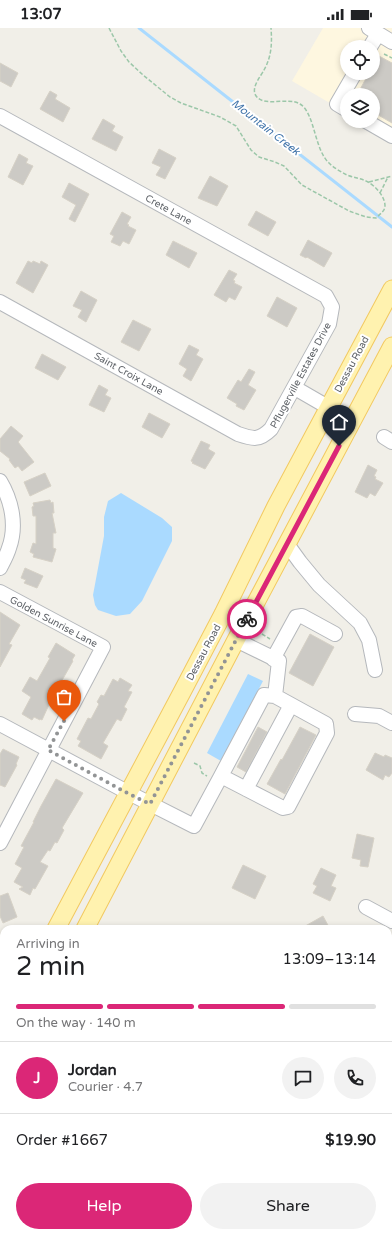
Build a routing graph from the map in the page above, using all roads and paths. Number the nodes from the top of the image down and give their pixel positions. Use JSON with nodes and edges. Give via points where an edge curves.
{"nodes":[{"id":1,"x":109,"y":28,"type":"edge"},
{"id":2,"x":271,"y":28,"type":"edge"},
{"id":3,"x":373,"y":31,"type":"edge"},
{"id":4,"x":392,"y":42,"type":"edge"},
{"id":5,"x":384,"y":54,"type":"dead end"},
{"id":6,"x":392,"y":58,"type":"edge"},
{"id":7,"x":0,"y":116,"type":"edge"},
{"id":8,"x":378,"y":128,"type":"edge"},
{"id":9,"x":392,"y":136,"type":"edge"},
{"id":10,"x":392,"y":176,"type":"edge"},
{"id":11,"x":389,"y":177,"type":"junction"},
{"id":12,"x":368,"y":182,"type":"junction"},
{"id":13,"x":380,"y":193,"type":"junction"},
{"id":14,"x":392,"y":289,"type":"edge"},
{"id":15,"x":0,"y":302,"type":"edge"},
{"id":16,"x":332,"y":307,"type":"joint"},
{"id":17,"x":392,"y":346,"type":"edge"},
{"id":18,"x":295,"y":388,"type":"junction"},
{"id":19,"x":328,"y":407,"type":"junction"},
{"id":20,"x":352,"y":421,"type":"junction"},
{"id":21,"x":259,"y":438,"type":"joint"},
{"id":22,"x":0,"y":481,"type":"edge"},
{"id":23,"x":287,"y":544,"type":"junction"},
{"id":24,"x":0,"y":568,"type":"edge"},
{"id":25,"x":0,"y":592,"type":"edge"},
{"id":26,"x":262,"y":634,"type":"dead end"},
{"id":27,"x":335,"y":634,"type":"dead end"},
{"id":28,"x":271,"y":639,"type":"dead end"},
{"id":29,"x":236,"y":640,"type":"junction"},
{"id":30,"x":273,"y":659,"type":"junction"},
{"id":31,"x":375,"y":670,"type":"dead end"},
{"id":32,"x":275,"y":696,"type":"junction"},
{"id":33,"x":291,"y":705,"type":"junction"},
{"id":34,"x":355,"y":714,"type":"dead end"},
{"id":35,"x":392,"y":723,"type":"edge"},
{"id":36,"x":0,"y":724,"type":"edge"},
{"id":37,"x":48,"y":750,"type":"junction"},
{"id":38,"x":194,"y":763,"type":"dead end"},
{"id":39,"x":207,"y":776,"type":"dead end"},
{"id":40,"x":221,"y":776,"type":"junction"},
{"id":41,"x":246,"y":789,"type":"junction"},
{"id":42,"x":129,"y":794,"type":"junction"},
{"id":43,"x":150,"y":804,"type":"junction"},
{"id":44,"x":0,"y":842,"type":"edge"},
{"id":45,"x":366,"y":907,"type":"dead end"},
{"id":46,"x":392,"y":921,"type":"edge"},
{"id":47,"x":58,"y":925,"type":"edge"},
{"id":48,"x":87,"y":925,"type":"edge"}],
"edges":[{"from":1,"to":13,"type":"path","via":[[121,51],[142,75],[170,97],[236,126],[258,157],[284,166],[302,185],[349,211],[366,217],[376,218],[382,212],[385,206]]},
{"from":2,"to":12,"type":"path","via":[[270,57],[254,89],[255,94],[263,102],[294,101],[302,104],[308,113],[322,155],[347,175]]},
{"from":3,"to":4,"type":"street"},
{"from":5,"to":6,"type":"path"},
{"from":7,"to":16,"type":"street","name":"Crete Lane","via":[[326,296]]},
{"from":8,"to":9,"type":"street"},
{"from":10,"to":11,"type":"path"},
{"from":11,"to":12,"type":"path"},
{"from":11,"to":13,"type":"path"},
{"from":12,"to":13,"type":"path"},
{"from":14,"to":19,"type":"main road","name":"Dessau Road"},
{"from":15,"to":21,"type":"street","name":"Saint Croix Lane","via":[[238,434]]},
{"from":16,"to":18,"type":"street","name":"Pflugerville Estates Drive","via":[[329,324]]},
{"from":17,"to":20,"type":"main road"},
{"from":18,"to":19,"type":"street"},
{"from":18,"to":21,"type":"street","name":"Pflugerville Estates Drive","via":[[272,430]]},
{"from":19,"to":20,"type":"street"},
{"from":19,"to":42,"type":"main road","name":"Dessau Road"},
{"from":20,"to":23,"type":"main road"},
{"from":22,"to":24,"type":"street","via":[[9,499],[13,524],[9,549]]},
{"from":23,"to":29,"type":"main road"},
{"from":23,"to":31,"type":"street","via":[[319,585],[360,623],[369,640]]},
{"from":25,"to":37,"type":"street","name":"Golden Sunrise Lane","via":[[103,647]]},
{"from":26,"to":28,"type":"path"},
{"from":27,"to":30,"type":"street","via":[[302,616],[296,617]]},
{"from":29,"to":30,"type":"street"},
{"from":29,"to":43,"type":"main road"},
{"from":30,"to":32,"type":"street","via":[[279,661]]},
{"from":32,"to":33,"type":"street"},
{"from":32,"to":40,"type":"street","via":[[264,695]]},
{"from":33,"to":41,"type":"street"},
{"from":33,"to":41,"type":"street","via":[[326,724],[327,733],[324,740],[288,806],[283,808]]},
{"from":34,"to":35,"type":"street","via":[[379,716]]},
{"from":36,"to":37,"type":"street"},
{"from":37,"to":42,"type":"street"},
{"from":37,"to":44,"type":"street","name":"Golden Sunrise Lane"},
{"from":38,"to":39,"type":"path","via":[[200,766],[202,773]]},
{"from":40,"to":41,"type":"street"},
{"from":40,"to":43,"type":"street","via":[[194,826]]},
{"from":42,"to":43,"type":"street"},
{"from":42,"to":47,"type":"main road","name":"Dessau Road"},
{"from":43,"to":48,"type":"main road"},
{"from":45,"to":46,"type":"street"}]}
